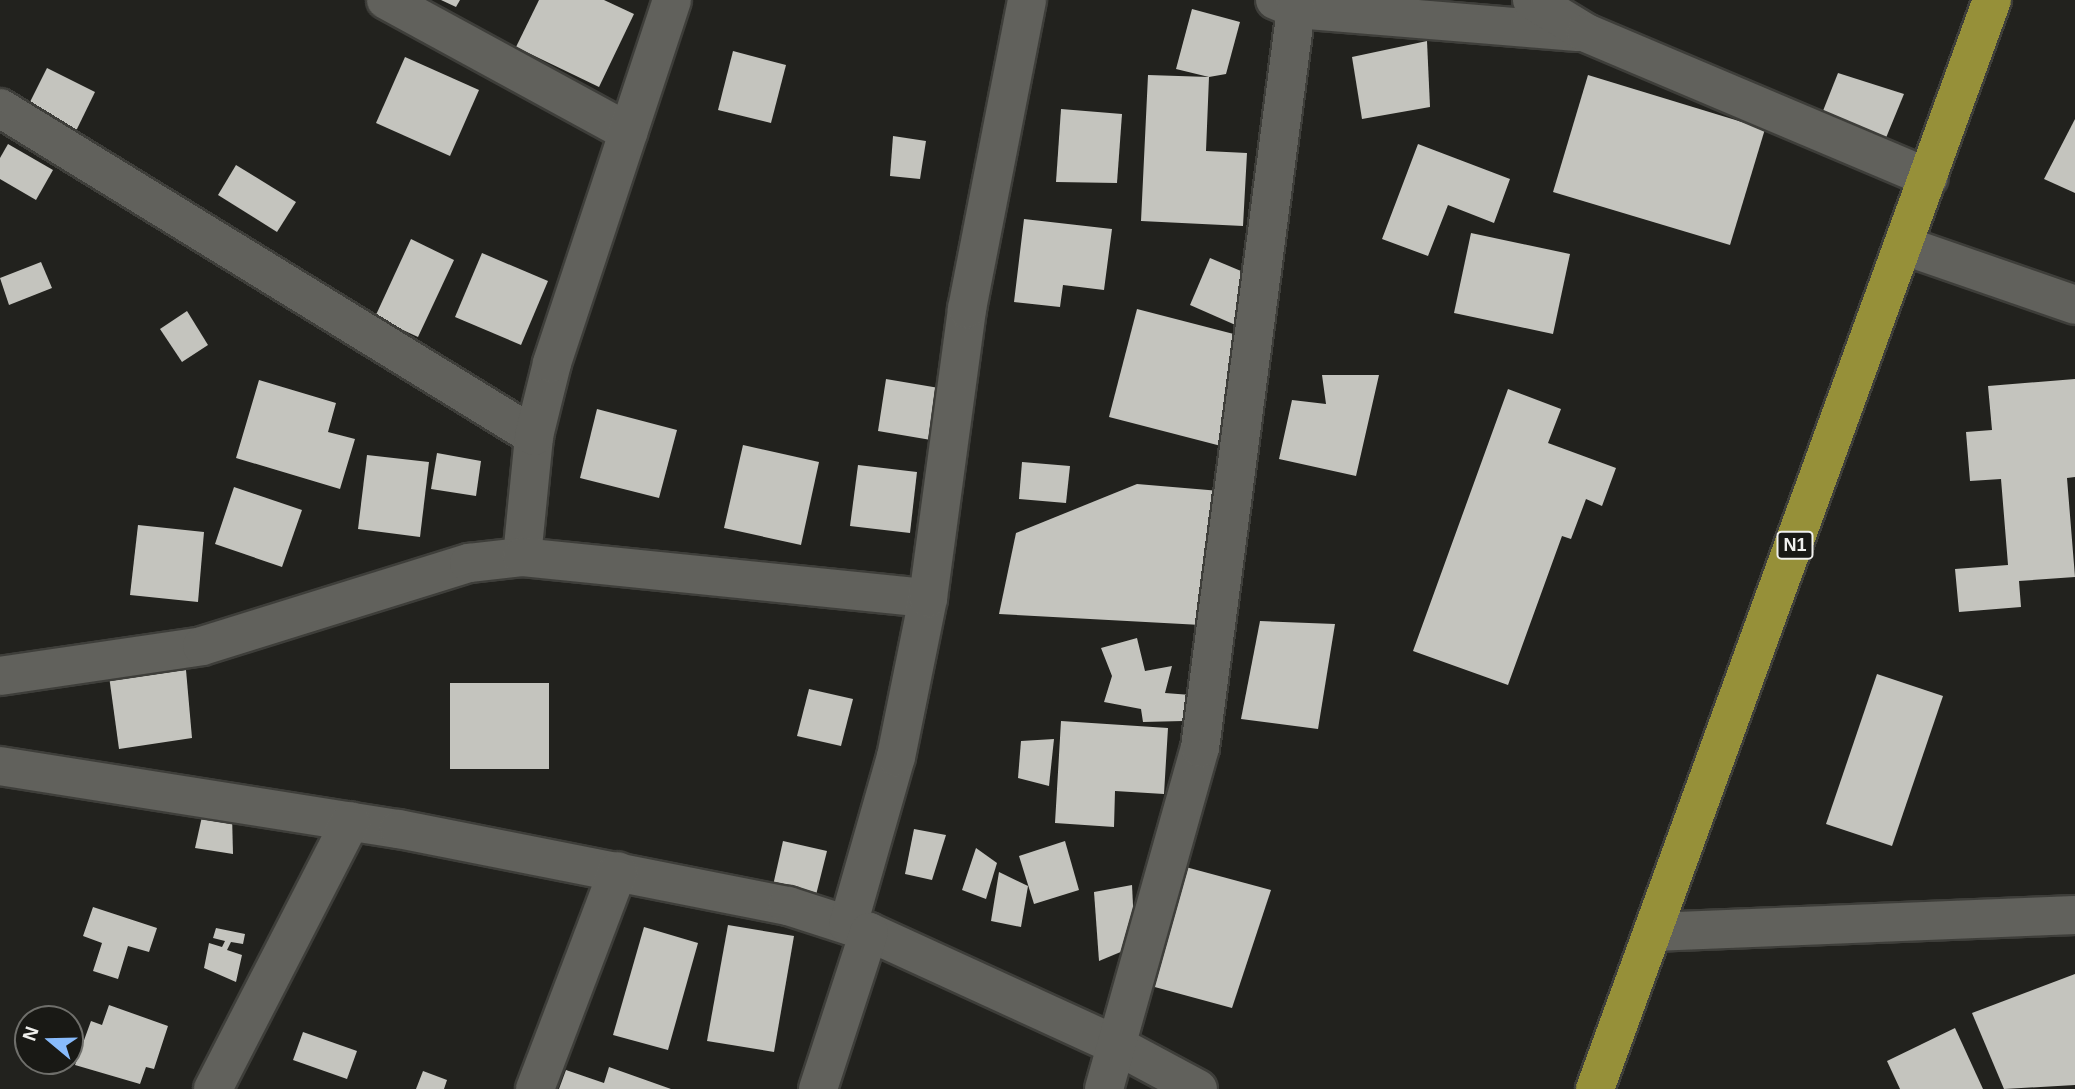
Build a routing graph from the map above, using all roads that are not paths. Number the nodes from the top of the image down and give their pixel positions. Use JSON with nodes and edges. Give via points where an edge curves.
{"nodes":[{"id":1,"x":386,"y":0,"type":"edge"},
{"id":2,"x":672,"y":0,"type":"edge"},
{"id":3,"x":1027,"y":0,"type":"edge"},
{"id":4,"x":1532,"y":0,"type":"edge"},
{"id":5,"x":1992,"y":0,"type":"edge"},
{"id":6,"x":1285,"y":5,"type":"edge"},
{"id":7,"x":1586,"y":33,"type":"junction"},
{"id":8,"x":0,"y":108,"type":"edge"},
{"id":9,"x":628,"y":132,"type":"junction"},
{"id":10,"x":1929,"y":178,"type":"junction"},
{"id":11,"x":1905,"y":246,"type":"junction"},
{"id":12,"x":2075,"y":305,"type":"edge"},
{"id":13,"x":534,"y":436,"type":"junction"},
{"id":14,"x":522,"y":557,"type":"junction"},
{"id":15,"x":928,"y":598,"type":"junction"},
{"id":16,"x":0,"y":676,"type":"edge"},
{"id":17,"x":0,"y":766,"type":"edge"},
{"id":18,"x":351,"y":821,"type":"junction"},
{"id":19,"x":618,"y":871,"type":"junction"},
{"id":20,"x":2075,"y":915,"type":"edge"},
{"id":21,"x":858,"y":929,"type":"junction"},
{"id":22,"x":1653,"y":932,"type":"junction"},
{"id":23,"x":1116,"y":1045,"type":"junction"},
{"id":24,"x":213,"y":1089,"type":"edge"},
{"id":25,"x":535,"y":1089,"type":"edge"},
{"id":26,"x":818,"y":1089,"type":"edge"},
{"id":27,"x":1104,"y":1089,"type":"edge"},
{"id":28,"x":1198,"y":1089,"type":"edge"},
{"id":29,"x":1595,"y":1089,"type":"edge"}],
"edges":[{"from":1,"to":9,"type":"street"},
{"from":2,"to":9,"type":"street"},
{"from":3,"to":15,"type":"street","via":[[965,321]]},
{"from":4,"to":7,"type":"street"},
{"from":5,"to":10,"type":"highway","number":"N1"},
{"from":6,"to":7,"type":"street"},
{"from":6,"to":23,"type":"street","via":[[1200,748]]},
{"from":7,"to":10,"type":"street"},
{"from":8,"to":13,"type":"street"},
{"from":9,"to":13,"type":"street","via":[[552,363]]},
{"from":10,"to":11,"type":"highway","number":"N1"},
{"from":11,"to":12,"type":"street"},
{"from":11,"to":22,"type":"highway","number":"N1"},
{"from":13,"to":14,"type":"street"},
{"from":14,"to":15,"type":"street"},
{"from":14,"to":16,"type":"street","via":[[469,563],[202,646]]},
{"from":15,"to":21,"type":"street"},
{"from":17,"to":18,"type":"street"},
{"from":18,"to":19,"type":"street"},
{"from":18,"to":24,"type":"street"},
{"from":19,"to":21,"type":"street","via":[[789,906]]},
{"from":19,"to":25,"type":"street"},
{"from":20,"to":22,"type":"street"},
{"from":21,"to":23,"type":"street"},
{"from":21,"to":26,"type":"street"},
{"from":22,"to":29,"type":"highway","number":"N1"},
{"from":23,"to":27,"type":"street"},
{"from":23,"to":28,"type":"street"}]}
